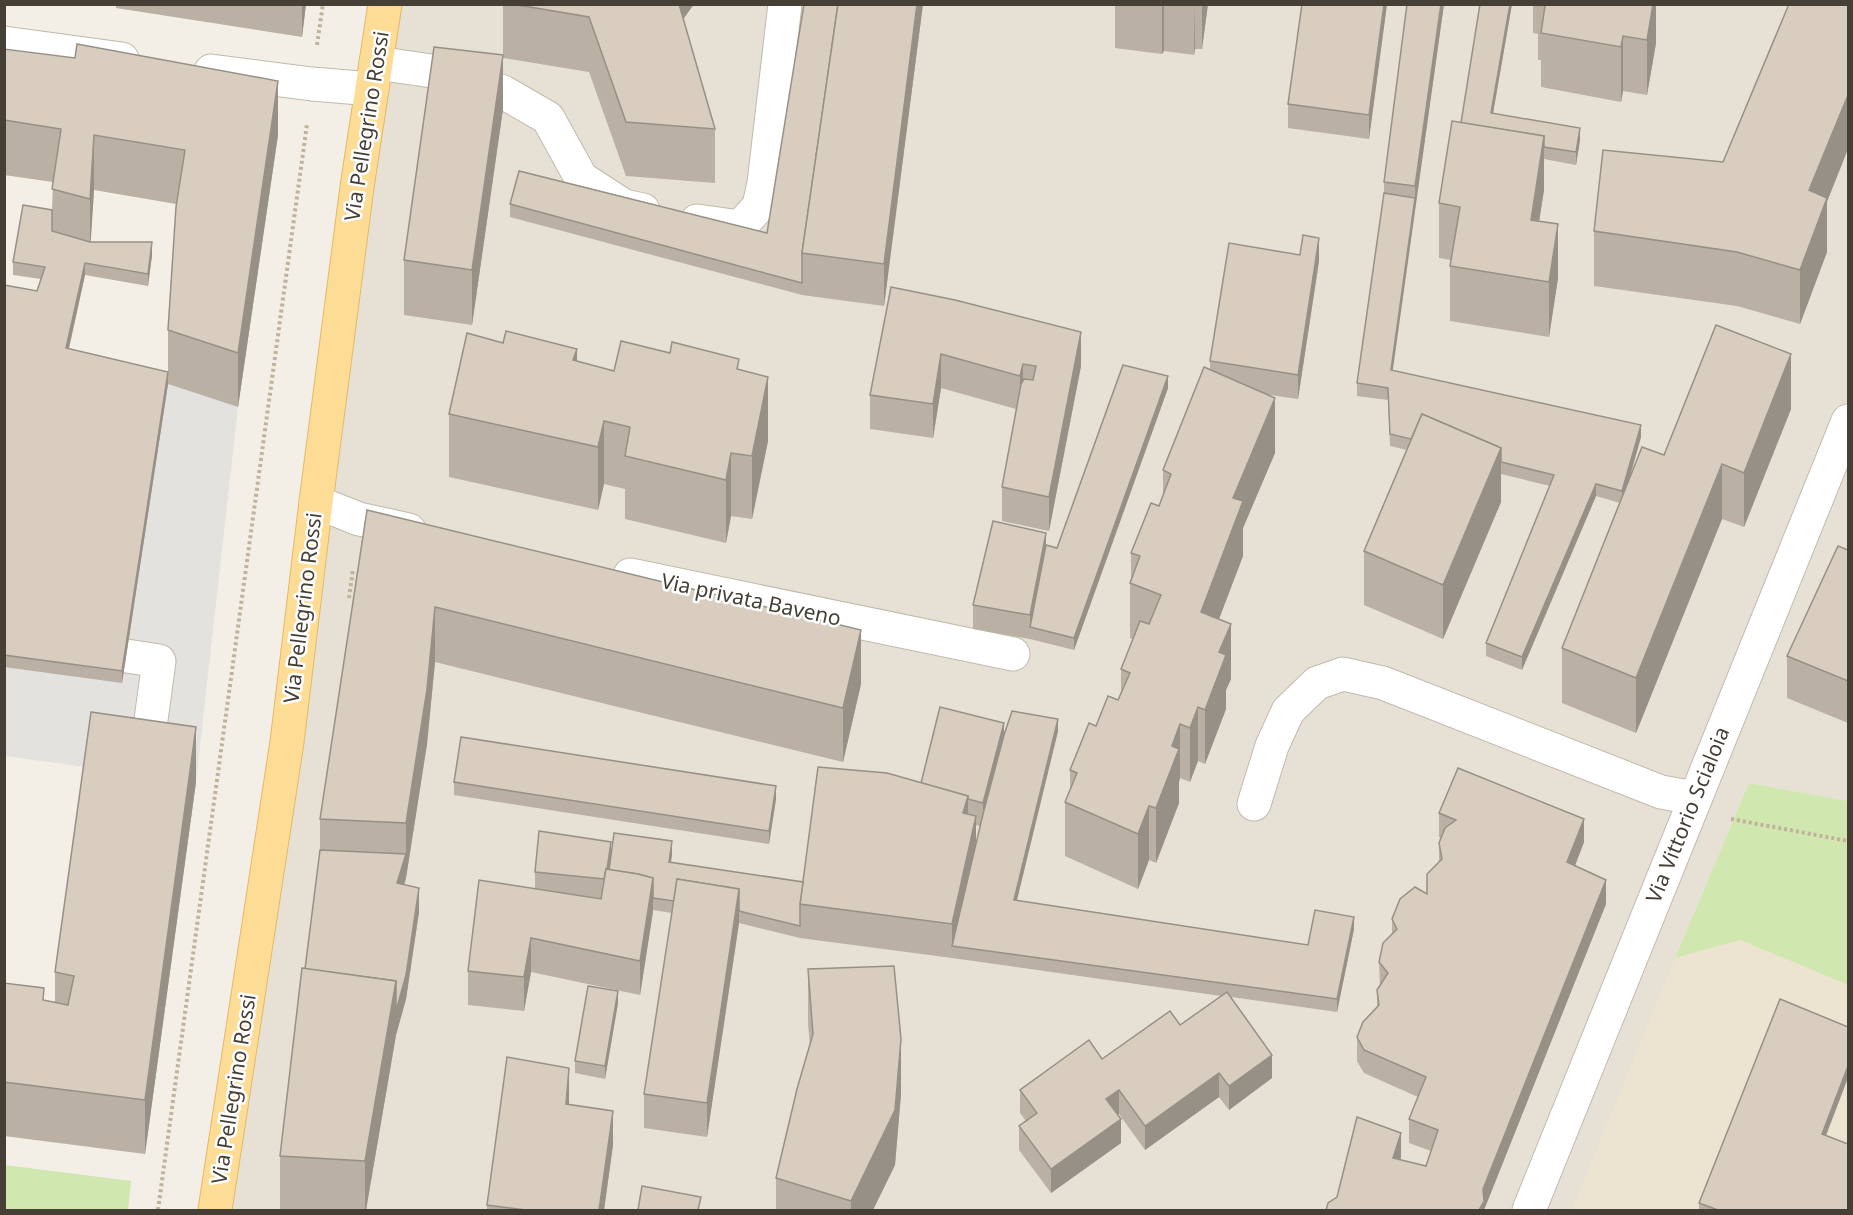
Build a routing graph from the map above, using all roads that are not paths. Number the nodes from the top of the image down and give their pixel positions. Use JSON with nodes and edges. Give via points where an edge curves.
{"nodes":[{"id":1,"x":385,"y":4,"type":"edge"},
{"id":2,"x":784,"y":4,"type":"edge"},
{"id":3,"x":4,"y":43,"type":"edge"},
{"id":4,"x":145,"y":62,"type":"edge"},
{"id":5,"x":180,"y":67,"type":"edge"},
{"id":6,"x":374,"y":76,"type":"junction"},
{"id":7,"x":1848,"y":421,"type":"edge"},
{"id":8,"x":316,"y":502,"type":"junction"},
{"id":9,"x":441,"y":536,"type":"edge"},
{"id":10,"x":604,"y":570,"type":"edge"},
{"id":11,"x":4,"y":637,"type":"edge"},
{"id":12,"x":1013,"y":654,"type":"dead end"},
{"id":13,"x":150,"y":727,"type":"edge"},
{"id":14,"x":1254,"y":804,"type":"dead end"},
{"id":15,"x":1692,"y":804,"type":"junction"},
{"id":16,"x":215,"y":1210,"type":"edge"},
{"id":17,"x":1529,"y":1210,"type":"edge"}],
"edges":[{"from":1,"to":6,"type":"main road","name":"Via Pellegrino Rossi"},
{"from":2,"to":6,"type":"street","via":[[764,183],[759,206],[740,226],[687,220],[624,206],[581,178],[548,118],[503,92],[446,73]]},
{"from":3,"to":4,"type":"street"},
{"from":5,"to":6,"type":"street","via":[[290,82]]},
{"from":6,"to":8,"type":"main road","name":"Via Pellegrino Rossi"},
{"from":7,"to":15,"type":"street","name":"Via Vittorio Scialoia"},
{"from":8,"to":9,"type":"street","via":[[360,519]]},
{"from":8,"to":16,"type":"main road","name":"Via Pellegrino Rossi","via":[[287,742]]},
{"from":10,"to":12,"type":"street","name":"Via privata Baveno"},
{"from":11,"to":13,"type":"street","via":[[159,661]]},
{"from":14,"to":15,"type":"street","via":[[1287,711],[1317,683],[1343,674],[1383,683]]},
{"from":15,"to":17,"type":"street","name":"Via Vittorio Scialoia"}]}
